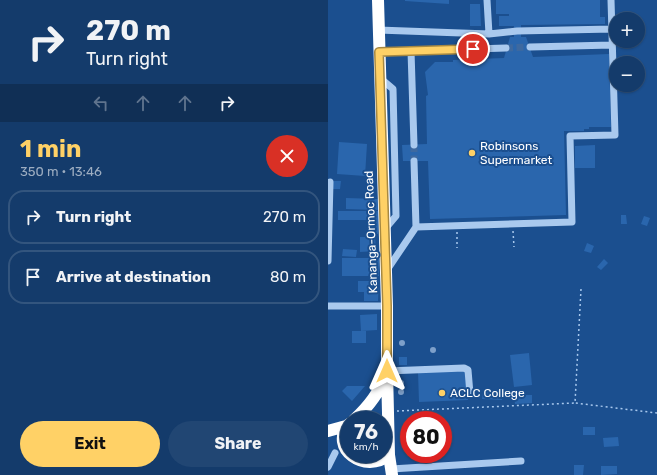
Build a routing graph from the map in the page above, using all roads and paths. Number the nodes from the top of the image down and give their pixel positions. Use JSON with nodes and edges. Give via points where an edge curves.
{"nodes":[{"id":1,"x":378,"y":0,"type":"edge"},
{"id":2,"x":488,"y":0,"type":"edge"},
{"id":3,"x":611,"y":0,"type":"edge"},
{"id":4,"x":611,"y":12,"type":"edge"},
{"id":5,"x":609,"y":29,"type":"edge"},
{"id":6,"x":378,"y":30,"type":"junction"},
{"id":7,"x":489,"y":34,"type":"junction"},
{"id":8,"x":609,"y":45,"type":"edge"},
{"id":9,"x":530,"y":47,"type":"tunnel mouth"},
{"id":10,"x":506,"y":48,"type":"tunnel mouth"},
{"id":11,"x":612,"y":48,"type":"edge"},
{"id":12,"x":411,"y":51,"type":"junction"},
{"id":13,"x":379,"y":52,"type":"junction"},
{"id":14,"x":414,"y":144,"type":"tunnel mouth"},
{"id":15,"x":414,"y":161,"type":"tunnel mouth"},
{"id":16,"x":330,"y":182,"type":"dead end"},
{"id":17,"x":513,"y":224,"type":"junction"},
{"id":18,"x":457,"y":226,"type":"junction"},
{"id":19,"x":416,"y":227,"type":"junction"},
{"id":20,"x":514,"y":247,"type":"dead end"},
{"id":21,"x":457,"y":248,"type":"dead end"},
{"id":22,"x":328,"y":261,"type":"edge"},
{"id":23,"x":386,"y":272,"type":"junction"},
{"id":24,"x":581,"y":289,"type":"dead end"},
{"id":25,"x":328,"y":306,"type":"edge"},
{"id":26,"x":387,"y":306,"type":"junction"},
{"id":27,"x":387,"y":371,"type":"junction"},
{"id":28,"x":470,"y":394,"type":"dead end"},
{"id":29,"x":575,"y":403,"type":"junction"},
{"id":30,"x":364,"y":411,"type":"edge"},
{"id":31,"x":388,"y":411,"type":"joint"},
{"id":32,"x":657,"y":412,"type":"edge"},
{"id":33,"x":340,"y":426,"type":"edge"},
{"id":34,"x":328,"y":431,"type":"edge"},
{"id":35,"x":340,"y":437,"type":"edge"},
{"id":36,"x":335,"y":453,"type":"edge"},
{"id":37,"x":521,"y":461,"type":"dead end"},
{"id":38,"x":347,"y":463,"type":"edge"},
{"id":39,"x":382,"y":463,"type":"edge"},
{"id":40,"x":328,"y":467,"type":"edge"},
{"id":41,"x":391,"y":472,"type":"edge"}],
"edges":[{"from":1,"to":6,"type":"highway","name":"Kananga-Ormoc Road"},
{"from":2,"to":7,"type":"street"},
{"from":3,"to":4,"type":"street"},
{"from":5,"to":7,"type":"street"},
{"from":6,"to":7,"type":"street"},
{"from":6,"to":13,"type":"highway","name":"Kananga-Ormoc Road"},
{"from":8,"to":9,"type":"street"},
{"from":10,"to":12,"type":"street"},
{"from":11,"to":17,"type":"street","via":[[615,135],[570,136],[572,222]]},
{"from":12,"to":13,"type":"street"},
{"from":12,"to":14,"type":"street"},
{"from":13,"to":23,"type":"highway","name":"Kananga-Ormoc Road"},
{"from":15,"to":19,"type":"street"},
{"from":16,"to":22,"type":"street"},
{"from":17,"to":18,"type":"street"},
{"from":17,"to":20,"type":"path"},
{"from":18,"to":19,"type":"street"},
{"from":18,"to":21,"type":"path"},
{"from":19,"to":23,"type":"street"},
{"from":23,"to":26,"type":"highway","name":"Kananga-Ormoc Road"},
{"from":24,"to":29,"type":"path"},
{"from":25,"to":26,"type":"street"},
{"from":26,"to":27,"type":"highway","name":"Kananga-Ormoc Road"},
{"from":27,"to":28,"type":"street","via":[[464,368],[468,370]]},
{"from":27,"to":30,"type":"highway","via":[[377,394]]},
{"from":27,"to":31,"type":"highway","name":"Kananga-Ormoc Road"},
{"from":29,"to":31,"type":"path"},
{"from":29,"to":32,"type":"path"},
{"from":33,"to":34,"type":"highway"},
{"from":35,"to":36,"type":"highway","via":[[339,451]]},
{"from":36,"to":40,"type":"street"},
{"from":37,"to":41,"type":"street"},
{"from":38,"to":39,"type":"highway","via":[[355,470],[374,470]]}]}
